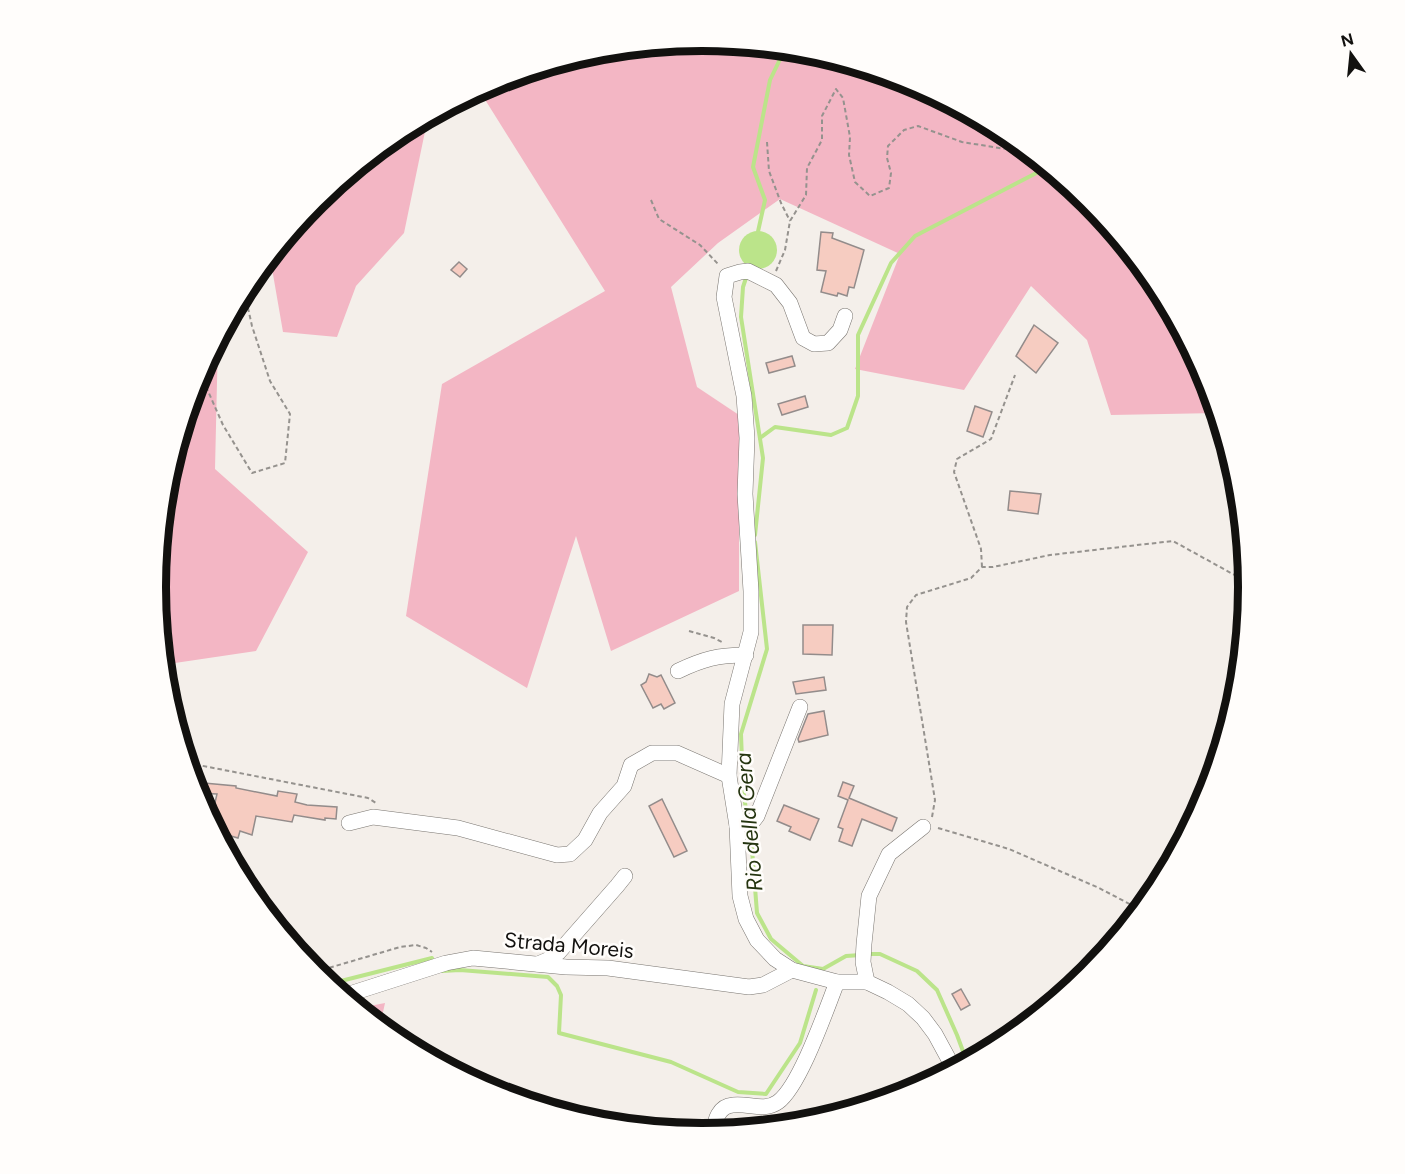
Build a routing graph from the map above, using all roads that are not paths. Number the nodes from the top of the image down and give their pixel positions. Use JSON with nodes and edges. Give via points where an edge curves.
{"nodes":[{"id":1,"x":845,"y":316,"type":"dead end"},
{"id":2,"x":746,"y":655,"type":"junction"},
{"id":3,"x":678,"y":671,"type":"dead end"},
{"id":4,"x":800,"y":707,"type":"dead end"},
{"id":5,"x":729,"y":776,"type":"junction"},
{"id":6,"x":349,"y":823,"type":"dead end"},
{"id":7,"x":745,"y":823,"type":"junction"},
{"id":8,"x":923,"y":827,"type":"road end"},
{"id":9,"x":625,"y":876,"type":"dead end"},
{"id":10,"x":538,"y":964,"type":"junction"},
{"id":11,"x":792,"y":970,"type":"junction"},
{"id":12,"x":837,"y":982,"type":"junction"},
{"id":13,"x":867,"y":982,"type":"junction"},
{"id":14,"x":353,"y":993,"type":"edge"},
{"id":15,"x":950,"y":1062,"type":"edge"},
{"id":16,"x":714,"y":1123,"type":"edge"}],
"edges":[{"from":1,"to":2,"type":"street","via":[[840,330],[828,343],[814,344],[803,338],[790,303],[776,285],[748,271],[727,276],[724,297],[744,396],[747,438],[745,494],[751,632]]},
{"from":2,"to":3,"type":"street","via":[[723,655]]},
{"from":2,"to":5,"type":"street","via":[[732,704]]},
{"from":4,"to":7,"type":"street","via":[[757,816]]},
{"from":5,"to":6,"type":"street","via":[[677,753],[652,753],[631,765],[624,786],[600,813],[585,840],[570,854],[557,855],[459,828],[373,817]]},
{"from":5,"to":7,"type":"street"},
{"from":7,"to":11,"type":"street","via":[[740,896],[746,920],[757,940]]},
{"from":8,"to":13,"type":"street","via":[[889,854],[869,896],[863,963]]},
{"from":9,"to":10,"type":"street","via":[[559,952]]},
{"from":10,"to":11,"type":"street","name":"Strada Moreis","via":[[749,987],[763,985]]},
{"from":10,"to":14,"type":"street","name":"Strada Moreis","via":[[473,958]]},
{"from":11,"to":12,"type":"street"},
{"from":12,"to":13,"type":"street"},
{"from":12,"to":16,"type":"street","via":[[790,1091],[777,1103],[761,1108],[724,1108]]},
{"from":13,"to":15,"type":"street","via":[[908,1004],[923,1018]]}]}
